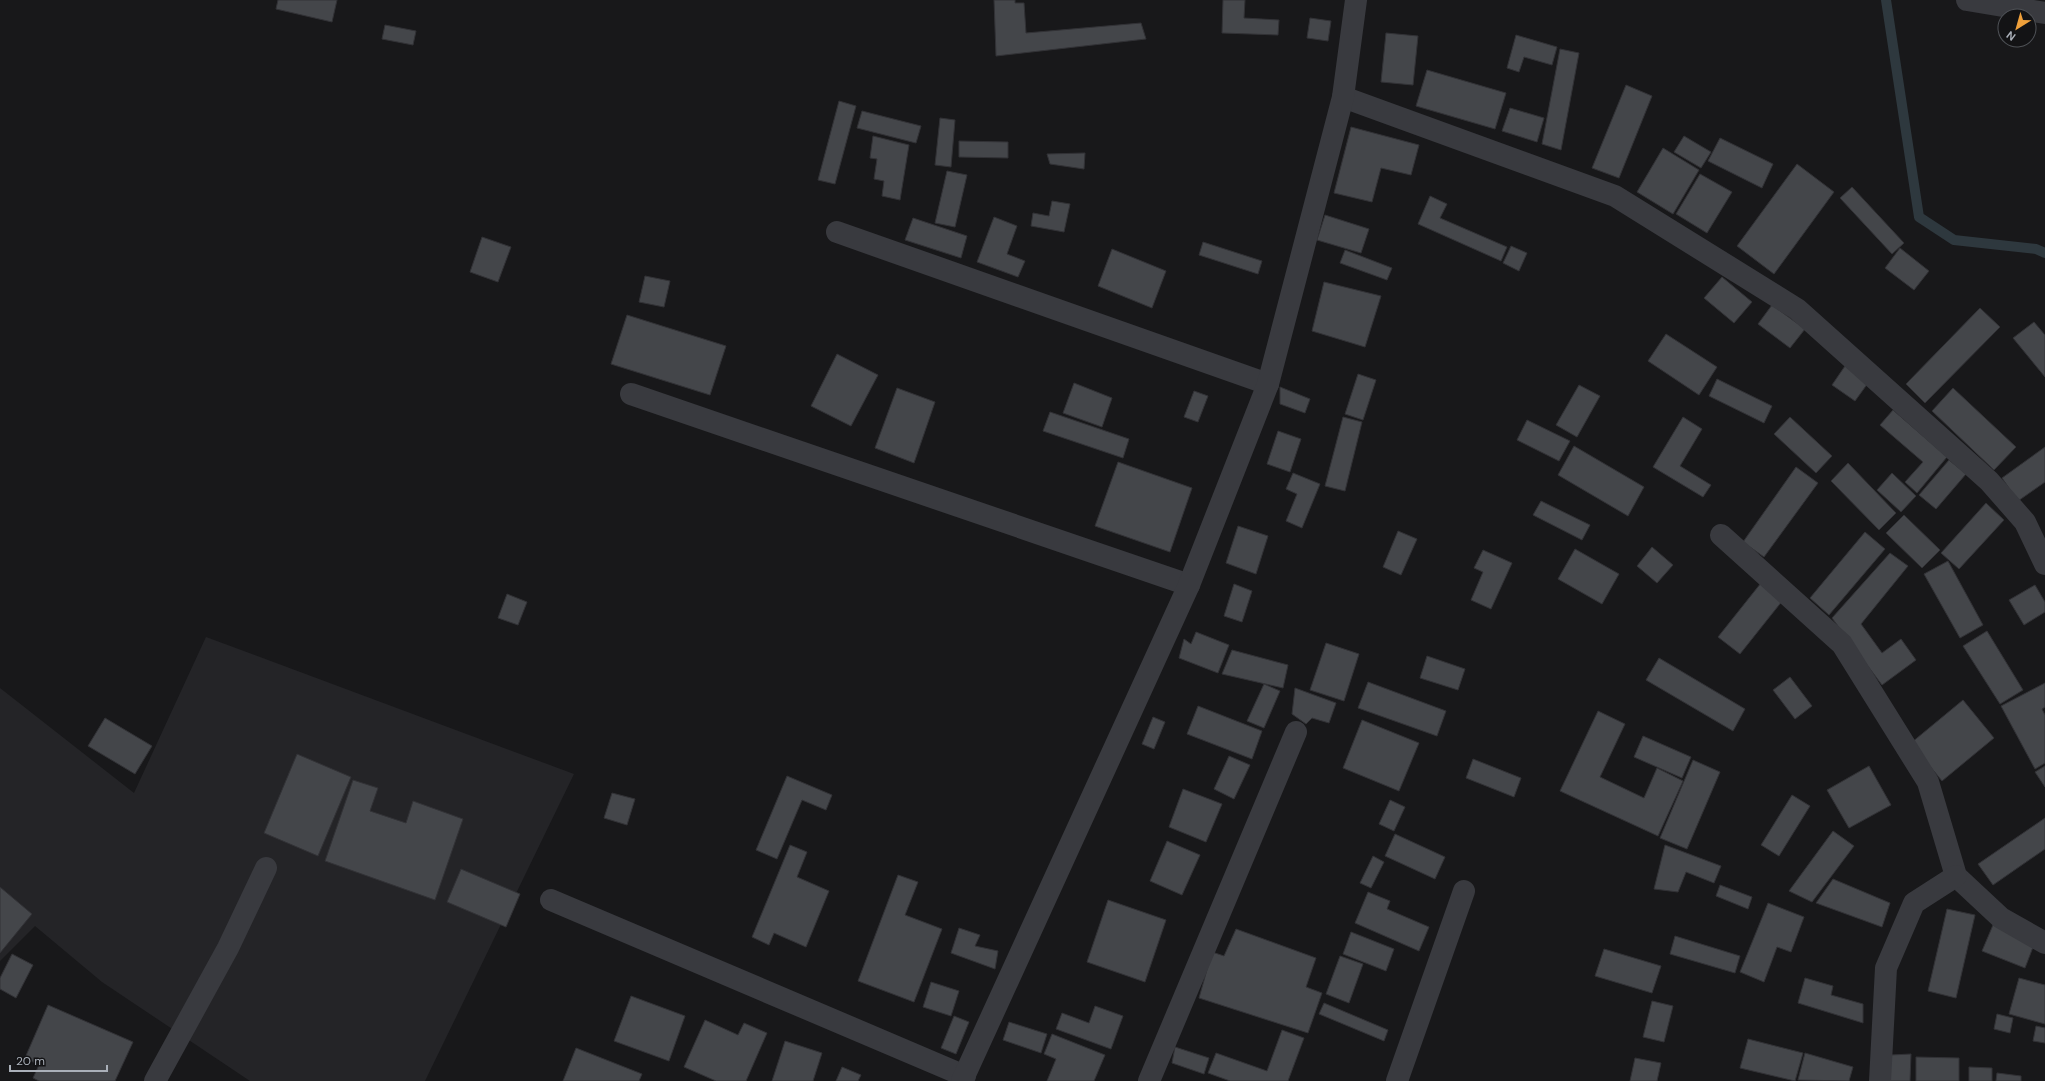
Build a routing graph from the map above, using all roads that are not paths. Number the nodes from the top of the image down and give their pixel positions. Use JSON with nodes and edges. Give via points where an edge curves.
{"nodes":[{"id":1,"x":1356,"y":0,"type":"edge"},
{"id":2,"x":1967,"y":0,"type":"edge"},
{"id":3,"x":2045,"y":14,"type":"edge"},
{"id":4,"x":1343,"y":97,"type":"junction"},
{"id":5,"x":837,"y":232,"type":"dead end"},
{"id":6,"x":1268,"y":384,"type":"junction"},
{"id":7,"x":631,"y":394,"type":"dead end"},
{"id":8,"x":1721,"y":535,"type":"dead end"},
{"id":9,"x":2045,"y":564,"type":"edge"},
{"id":10,"x":1189,"y":585,"type":"junction"},
{"id":11,"x":1296,"y":732,"type":"dead end"},
{"id":12,"x":266,"y":868,"type":"dead end"},
{"id":13,"x":1956,"y":876,"type":"junction"},
{"id":14,"x":1464,"y":891,"type":"dead end"},
{"id":15,"x":551,"y":900,"type":"dead end"},
{"id":16,"x":2045,"y":943,"type":"edge"},
{"id":17,"x":964,"y":1078,"type":"edge"},
{"id":18,"x":155,"y":1081,"type":"edge"},
{"id":19,"x":1149,"y":1081,"type":"edge"},
{"id":20,"x":1396,"y":1081,"type":"edge"},
{"id":21,"x":1880,"y":1081,"type":"edge"}],
"edges":[{"from":1,"to":4,"type":"street"},
{"from":2,"to":3,"type":"street"},
{"from":4,"to":6,"type":"street"},
{"from":4,"to":9,"type":"street","via":[[1615,196],[1797,309],[1988,480],[2025,522]]},
{"from":5,"to":6,"type":"street"},
{"from":6,"to":10,"type":"street"},
{"from":7,"to":10,"type":"street"},
{"from":8,"to":13,"type":"street","via":[[1842,644],[1928,782]]},
{"from":10,"to":17,"type":"street"},
{"from":11,"to":19,"type":"street"},
{"from":12,"to":18,"type":"street","via":[[228,948]]},
{"from":13,"to":16,"type":"street","via":[[2001,918]]},
{"from":13,"to":21,"type":"street","via":[[1914,903],[1886,968]]},
{"from":14,"to":20,"type":"street"},
{"from":15,"to":17,"type":"street"}]}
